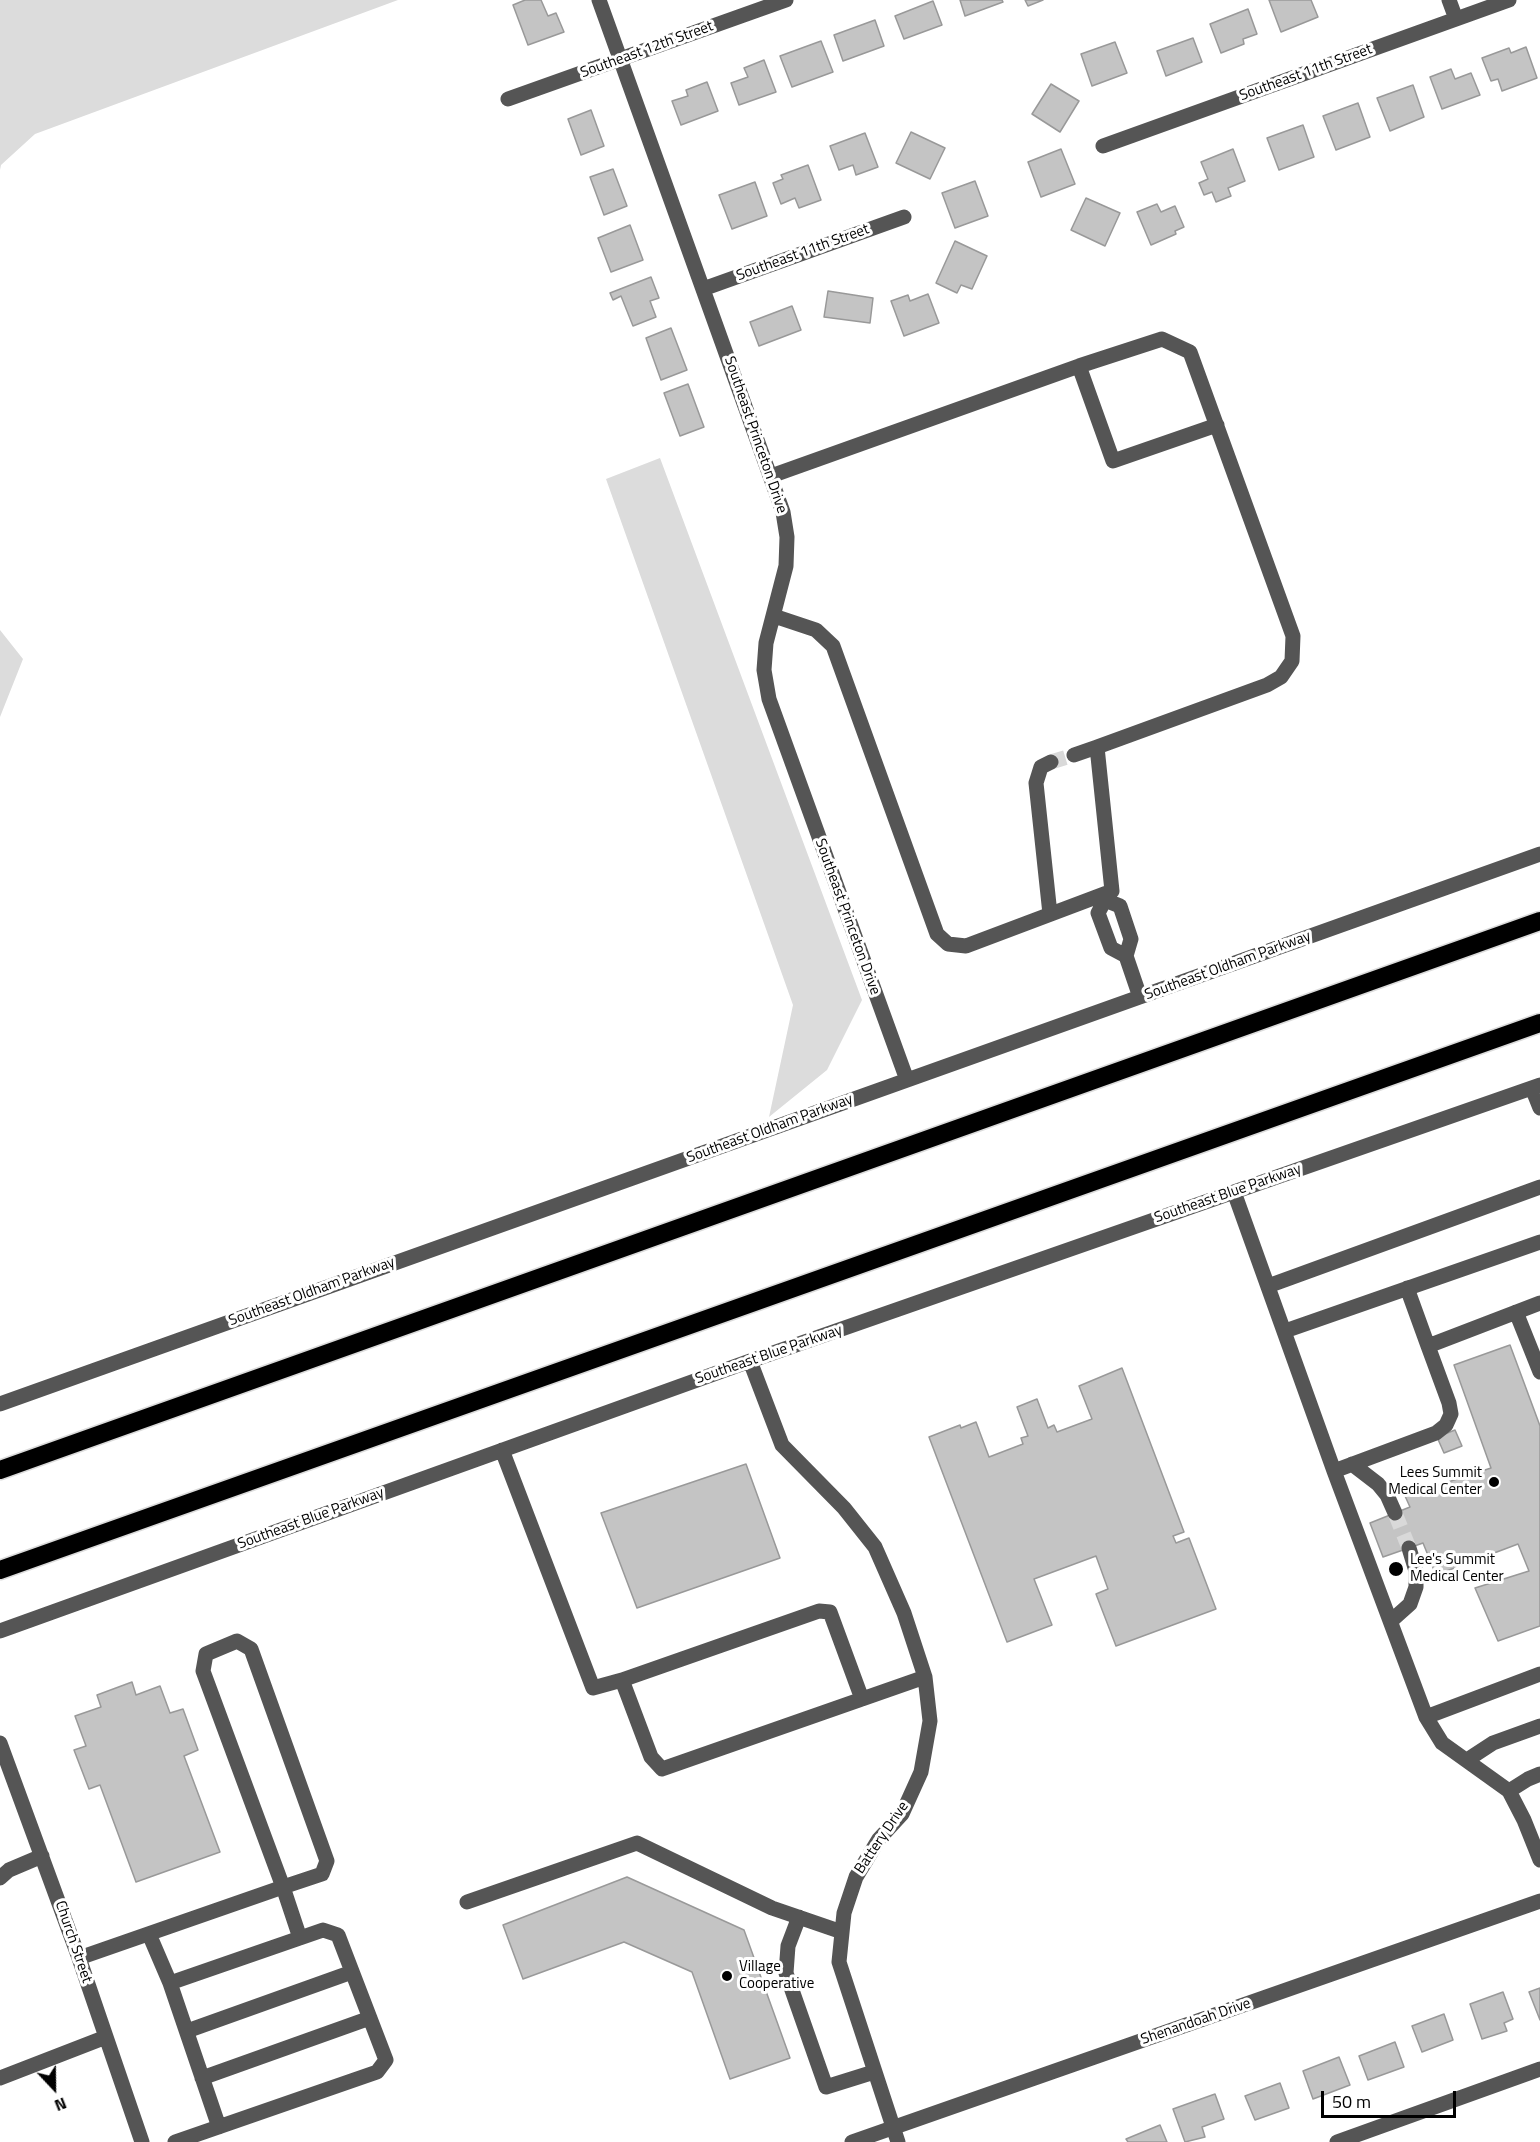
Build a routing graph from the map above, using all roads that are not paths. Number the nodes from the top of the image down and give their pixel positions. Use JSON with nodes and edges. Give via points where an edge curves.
{"nodes":[{"id":1,"x":599,"y":0,"type":"edge"},
{"id":2,"x":786,"y":0,"type":"edge"},
{"id":3,"x":1449,"y":0,"type":"edge"},
{"id":4,"x":1509,"y":0,"type":"edge"},
{"id":5,"x":1456,"y":19,"type":"junction"},
{"id":6,"x":620,"y":59,"type":"junction"},
{"id":7,"x":508,"y":99,"type":"dead end"},
{"id":8,"x":1103,"y":146,"type":"dead end"},
{"id":9,"x":904,"y":217,"type":"dead end"},
{"id":10,"x":703,"y":289,"type":"junction"},
{"id":11,"x":1079,"y":366,"type":"junction"},
{"id":12,"x":1217,"y":425,"type":"junction"},
{"id":13,"x":771,"y":476,"type":"junction"},
{"id":14,"x":774,"y":616,"type":"junction"},
{"id":15,"x":1097,"y":747,"type":"junction"},
{"id":16,"x":1074,"y":755,"type":"tunnel mouth"},
{"id":17,"x":1052,"y":762,"type":"tunnel mouth"},
{"id":18,"x":1540,"y":854,"type":"edge"},
{"id":19,"x":1105,"y":897,"type":"junction"},
{"id":20,"x":1050,"y":914,"type":"junction"},
{"id":21,"x":1540,"y":921,"type":"edge"},
{"id":22,"x":1126,"y":956,"type":"junction"},
{"id":23,"x":1140,"y":997,"type":"junction"},
{"id":24,"x":1540,"y":1023,"type":"edge"},
{"id":25,"x":907,"y":1080,"type":"junction"},
{"id":26,"x":1536,"y":1086,"type":"edge"},
{"id":27,"x":1540,"y":1108,"type":"edge"},
{"id":28,"x":1540,"y":1186,"type":"edge"},
{"id":29,"x":1234,"y":1192,"type":"junction"},
{"id":30,"x":1540,"y":1242,"type":"edge"},
{"id":31,"x":1268,"y":1286,"type":"junction"},
{"id":32,"x":1407,"y":1288,"type":"junction"},
{"id":33,"x":1540,"y":1303,"type":"edge"},
{"id":34,"x":1516,"y":1312,"type":"junction"},
{"id":35,"x":1285,"y":1331,"type":"junction"},
{"id":36,"x":1428,"y":1346,"type":"junction"},
{"id":37,"x":750,"y":1361,"type":"junction"},
{"id":38,"x":1540,"y":1372,"type":"edge"},
{"id":39,"x":0,"y":1404,"type":"edge"},
{"id":40,"x":502,"y":1450,"type":"junction"},
{"id":41,"x":1352,"y":1464,"type":"junction"},
{"id":42,"x":0,"y":1470,"type":"edge"},
{"id":43,"x":1334,"y":1471,"type":"junction"},
{"id":44,"x":1395,"y":1513,"type":"tunnel mouth"},
{"id":45,"x":1409,"y":1548,"type":"tunnel mouth"},
{"id":46,"x":0,"y":1570,"type":"edge"},
{"id":47,"x":1391,"y":1621,"type":"junction"},
{"id":48,"x":0,"y":1631,"type":"edge"},
{"id":49,"x":1540,"y":1674,"type":"edge"},
{"id":50,"x":925,"y":1677,"type":"junction"},
{"id":51,"x":622,"y":1680,"type":"junction"},
{"id":52,"x":862,"y":1699,"type":"junction"},
{"id":53,"x":1426,"y":1717,"type":"junction"},
{"id":54,"x":1540,"y":1726,"type":"edge"},
{"id":55,"x":0,"y":1743,"type":"edge"},
{"id":56,"x":1467,"y":1760,"type":"junction"},
{"id":57,"x":1540,"y":1774,"type":"edge"},
{"id":58,"x":1509,"y":1791,"type":"junction"},
{"id":59,"x":42,"y":1856,"type":"junction"},
{"id":60,"x":1540,"y":1860,"type":"edge"},
{"id":61,"x":0,"y":1878,"type":"edge"},
{"id":62,"x":283,"y":1887,"type":"junction"},
{"id":63,"x":1540,"y":1901,"type":"edge"},
{"id":64,"x":467,"y":1902,"type":"dead end"},
{"id":65,"x":799,"y":1917,"type":"junction"},
{"id":66,"x":842,"y":1932,"type":"junction"},
{"id":67,"x":149,"y":1934,"type":"junction"},
{"id":68,"x":300,"y":1938,"type":"junction"},
{"id":69,"x":79,"y":1958,"type":"junction"},
{"id":70,"x":352,"y":1972,"type":"junction"},
{"id":71,"x":170,"y":1983,"type":"junction"},
{"id":72,"x":370,"y":2018,"type":"junction"},
{"id":73,"x":187,"y":2031,"type":"junction"},
{"id":74,"x":106,"y":2037,"type":"junction"},
{"id":75,"x":1540,"y":2069,"type":"edge"},
{"id":76,"x":874,"y":2072,"type":"junction"},
{"id":77,"x":3,"y":2074,"type":"edge"},
{"id":78,"x":202,"y":2078,"type":"junction"},
{"id":79,"x":219,"y":2127,"type":"junction"},
{"id":80,"x":895,"y":2135,"type":"edge"},
{"id":81,"x":142,"y":2142,"type":"edge"},
{"id":82,"x":175,"y":2142,"type":"edge"},
{"id":83,"x":852,"y":2142,"type":"edge"},
{"id":84,"x":1337,"y":2142,"type":"edge"}],
"edges":[{"from":1,"to":6,"type":"street","name":"Southeast Princeton Drive"},
{"from":2,"to":6,"type":"street","name":"Southeast 12th Street"},
{"from":3,"to":5,"type":"street"},
{"from":4,"to":5,"type":"street","name":"Southeast 11th Street"},
{"from":5,"to":8,"type":"street","name":"Southeast 11th Street"},
{"from":6,"to":7,"type":"street","name":"Southeast 12th Street"},
{"from":6,"to":10,"type":"street","name":"Southeast Princeton Drive"},
{"from":9,"to":10,"type":"street","name":"Southeast 11th Street"},
{"from":10,"to":13,"type":"street","name":"Southeast Princeton Drive"},
{"from":11,"to":12,"type":"street","via":[[1162,339],[1190,352]]},
{"from":11,"to":12,"type":"street","via":[[1113,461]]},
{"from":11,"to":13,"type":"street"},
{"from":12,"to":15,"type":"street","via":[[1293,636],[1292,662],[1281,677],[1267,685]]},
{"from":13,"to":14,"type":"street","name":"Southeast Princeton Drive","via":[[787,537],[786,566]]},
{"from":14,"to":20,"type":"street","via":[[816,630],[833,646],[936,934],[948,944],[966,946]]},
{"from":14,"to":25,"type":"street","name":"Southeast Princeton Drive","via":[[764,670],[769,699]]},
{"from":15,"to":16,"type":"street"},
{"from":15,"to":19,"type":"street","via":[[1112,891]]},
{"from":17,"to":20,"type":"street","via":[[1041,767],[1036,783]]},
{"from":18,"to":23,"type":"street","name":"Southeast Oldham Parkway"},
{"from":19,"to":20,"type":"street"},
{"from":19,"to":22,"type":"street","via":[[1120,906],[1124,917],[1131,939]]},
{"from":19,"to":22,"type":"street","via":[[1098,913],[1111,948]]},
{"from":21,"to":42,"type":"highway"},
{"from":22,"to":23,"type":"street"},
{"from":23,"to":25,"type":"street","name":"Southeast Oldham Parkway"},
{"from":24,"to":46,"type":"highway"},
{"from":25,"to":39,"type":"street","name":"Southeast Oldham Parkway"},
{"from":26,"to":27,"type":"street"},
{"from":26,"to":29,"type":"street","name":"Southeast Blue Parkway"},
{"from":28,"to":31,"type":"street"},
{"from":29,"to":31,"type":"street"},
{"from":29,"to":37,"type":"street","name":"Southeast Blue Parkway"},
{"from":30,"to":32,"type":"street"},
{"from":31,"to":35,"type":"street"},
{"from":32,"to":35,"type":"street"},
{"from":32,"to":36,"type":"street"},
{"from":33,"to":34,"type":"street"},
{"from":34,"to":36,"type":"street"},
{"from":34,"to":38,"type":"street"},
{"from":35,"to":43,"type":"street"},
{"from":36,"to":41,"type":"street","via":[[1449,1403],[1451,1414],[1446,1425]]},
{"from":37,"to":40,"type":"street","name":"Southeast Blue Parkway"},
{"from":37,"to":50,"type":"street","name":"Battery Drive","via":[[782,1445],[844,1508],[875,1547],[904,1613]]},
{"from":40,"to":48,"type":"street","name":"Southeast Blue Parkway"},
{"from":40,"to":51,"type":"street","via":[[593,1688]]},
{"from":41,"to":43,"type":"street"},
{"from":41,"to":44,"type":"street","via":[[1382,1489]]},
{"from":43,"to":47,"type":"street"},
{"from":45,"to":47,"type":"street","via":[[1416,1587],[1410,1604]]},
{"from":47,"to":53,"type":"street"},
{"from":49,"to":53,"type":"street"},
{"from":50,"to":52,"type":"street"},
{"from":50,"to":66,"type":"street","name":"Battery Drive","via":[[930,1721],[921,1772],[902,1814],[879,1839],[856,1877]]},
{"from":51,"to":52,"type":"street","via":[[651,1757],[662,1769]]},
{"from":51,"to":52,"type":"street","via":[[819,1611],[830,1612]]},
{"from":53,"to":56,"type":"street","via":[[1442,1743]]},
{"from":54,"to":56,"type":"street","via":[[1493,1743]]},
{"from":55,"to":59,"type":"street","name":"Church Street"},
{"from":56,"to":58,"type":"street"},
{"from":57,"to":58,"type":"street"},
{"from":58,"to":60,"type":"street"},
{"from":59,"to":61,"type":"street"},
{"from":59,"to":69,"type":"street","name":"Church Street"},
{"from":62,"to":62,"type":"street","via":[[322,1874],[327,1861],[251,1649],[237,1641],[206,1654],[203,1671]]},
{"from":62,"to":67,"type":"street"},
{"from":62,"to":68,"type":"street"},
{"from":63,"to":80,"type":"street","name":"Shenandoah Drive"},
{"from":64,"to":65,"type":"street","via":[[637,1843],[772,1908]]},
{"from":65,"to":66,"type":"street"},
{"from":65,"to":76,"type":"street","via":[[788,1946],[786,1973],[826,2087]]},
{"from":66,"to":76,"type":"street","name":"Battery Drive","via":[[839,1962]]},
{"from":67,"to":69,"type":"street"},
{"from":67,"to":71,"type":"street"},
{"from":68,"to":70,"type":"street","via":[[323,1930],[338,1935]]},
{"from":68,"to":71,"type":"street"},
{"from":69,"to":74,"type":"street","name":"Church Street"},
{"from":70,"to":72,"type":"street"},
{"from":70,"to":73,"type":"street"},
{"from":71,"to":73,"type":"street"},
{"from":72,"to":78,"type":"street"},
{"from":72,"to":79,"type":"street","via":[[386,2060],[377,2072]]},
{"from":73,"to":78,"type":"street"},
{"from":74,"to":77,"type":"street"},
{"from":74,"to":81,"type":"street","name":"Church Street"},
{"from":75,"to":84,"type":"street"},
{"from":76,"to":80,"type":"street","name":"Battery Drive"},
{"from":78,"to":79,"type":"street"},
{"from":79,"to":82,"type":"street"},
{"from":80,"to":83,"type":"street","name":"Shenandoah Drive"}]}
